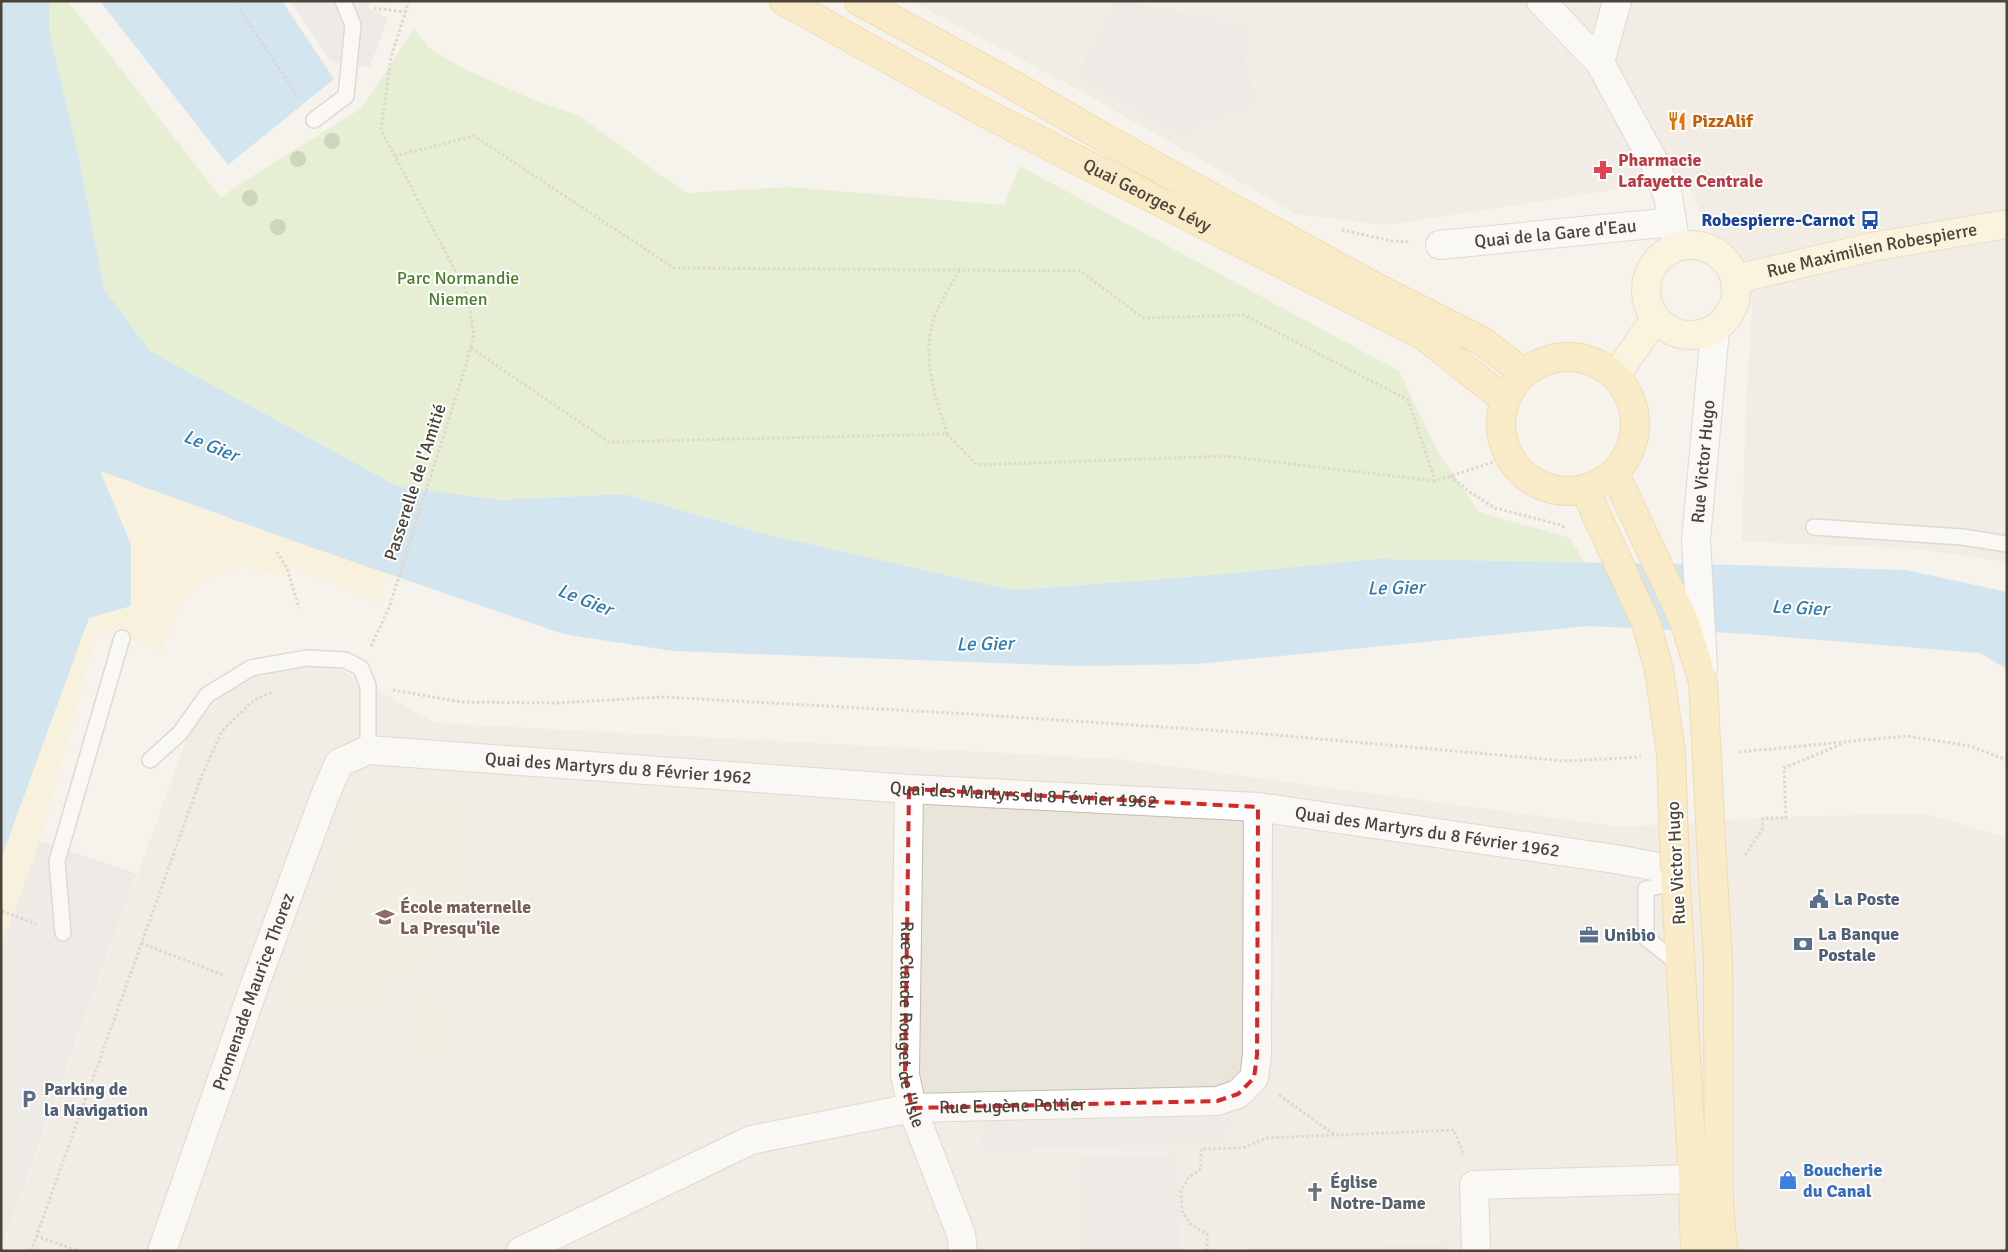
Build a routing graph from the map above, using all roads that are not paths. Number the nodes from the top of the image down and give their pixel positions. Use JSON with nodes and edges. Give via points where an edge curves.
{"nodes":[{"id":1,"x":343,"y":1,"type":"edge"},
{"id":2,"x":784,"y":1,"type":"edge"},
{"id":3,"x":858,"y":1,"type":"edge"},
{"id":4,"x":1541,"y":1,"type":"edge"},
{"id":5,"x":1617,"y":1,"type":"edge"},
{"id":6,"x":1600,"y":63,"type":"junction"},
{"id":7,"x":314,"y":120,"type":"road end"},
{"id":8,"x":2007,"y":224,"type":"edge"},
{"id":9,"x":1674,"y":234,"type":"junction"},
{"id":10,"x":1440,"y":245,"type":"road end"},
{"id":11,"x":1736,"y":279,"type":"junction"},
{"id":12,"x":1655,"y":319,"type":"junction"},
{"id":13,"x":1715,"y":330,"type":"junction"},
{"id":14,"x":1524,"y":373,"type":"junction"},
{"id":15,"x":1616,"y":375,"type":"junction"},
{"id":16,"x":1505,"y":400,"type":"junction"},
{"id":17,"x":1614,"y":474,"type":"junction"},
{"id":18,"x":1585,"y":490,"type":"junction"},
{"id":19,"x":1814,"y":527,"type":"dead end"},
{"id":20,"x":2007,"y":544,"type":"edge"},
{"id":21,"x":122,"y":638,"type":"dead end"},
{"id":22,"x":1703,"y":682,"type":"junction"},
{"id":23,"x":368,"y":750,"type":"junction"},
{"id":24,"x":150,"y":760,"type":"dead end"},
{"id":25,"x":909,"y":789,"type":"junction"},
{"id":26,"x":1258,"y":807,"type":"junction"},
{"id":27,"x":1676,"y":876,"type":"junction"},
{"id":28,"x":63,"y":933,"type":"dead end"},
{"id":29,"x":912,"y":1108,"type":"junction"},
{"id":30,"x":1693,"y":1180,"type":"junction"},
{"id":31,"x":162,"y":1251,"type":"edge"},
{"id":32,"x":521,"y":1251,"type":"edge"},
{"id":33,"x":963,"y":1251,"type":"edge"},
{"id":34,"x":1476,"y":1251,"type":"edge"},
{"id":35,"x":1695,"y":1251,"type":"edge"},
{"id":36,"x":1723,"y":1251,"type":"edge"}],
"edges":[{"from":1,"to":7,"type":"lane","via":[[353,25],[346,96]]},
{"from":2,"to":16,"type":"main road","name":"Quai Georges Lévy","via":[[987,114],[1424,336]]},
{"from":3,"to":14,"type":"main road","name":"Quai Georges Lévy","via":[[1368,284],[1482,342]]},
{"from":4,"to":6,"type":"street"},
{"from":5,"to":6,"type":"street"},
{"from":6,"to":9,"type":"street","via":[[1655,164],[1668,196]]},
{"from":8,"to":11,"type":"main road","name":"Rue Maximilien Robespierre","via":[[1872,247]]},
{"from":9,"to":10,"type":"street","name":"Quai de la Gare d'Eau"},
{"from":9,"to":11,"type":"main road","via":[[1713,250],[1728,262]]},
{"from":9,"to":12,"type":"main road","via":[[1650,269],[1645,286],[1647,304]]},
{"from":11,"to":13,"type":"main road","via":[[1734,308]]},
{"from":12,"to":13,"type":"main road","via":[[1668,330],[1683,336]]},
{"from":12,"to":15,"type":"main road"},
{"from":13,"to":22,"type":"street","name":"Rue Victor Hugo","via":[[1696,540]]},
{"from":14,"to":15,"type":"main road","via":[[1546,360],[1570,356],[1595,362]]},
{"from":14,"to":16,"type":"main road"},
{"from":15,"to":17,"type":"main road","via":[[1631,398],[1636,425],[1630,452]]},
{"from":16,"to":18,"type":"main road","via":[[1501,419],[1502,439],[1523,474],[1542,486],[1563,491]]},
{"from":17,"to":18,"type":"main road"},
{"from":17,"to":22,"type":"main road","name":"Rue Victor Hugo","via":[[1685,623]]},
{"from":18,"to":27,"type":"main road","name":"Rue Victor Hugo","bridge":true,"via":[[1646,623],[1659,670],[1671,753]]},
{"from":19,"to":20,"type":"lane","via":[[1962,537]]},
{"from":21,"to":28,"type":"lane","via":[[57,861]]},
{"from":22,"to":36,"type":"main road","name":"Rue Victor Hugo","bridge":true,"via":[[1718,960],[1719,1203]]},
{"from":23,"to":24,"type":"lane","via":[[368,686],[361,668],[345,660],[307,658],[251,668],[207,695],[180,732]]},
{"from":23,"to":25,"type":"street","name":"Quai des Martyrs du 8 Février 1962"},
{"from":23,"to":31,"type":"street","name":"Promenade Maurice Thorez","via":[[339,763],[324,798]]},
{"from":25,"to":26,"type":"street","name":"Quai des Martyrs du 8 Février 1962"},
{"from":25,"to":29,"type":"street","name":"Rue Claude Rouget de l'Isle","via":[[905,1075]]},
{"from":26,"to":27,"type":"street","name":"Quai des Martyrs du 8 Février 1962","via":[[1615,859]]},
{"from":26,"to":29,"type":"street","name":"Rue Eugène Pottier","via":[[1257,1055],[1254,1078],[1238,1094],[1217,1101]]},
{"from":27,"to":30,"type":"main road","name":"Rue Victor Hugo"},
{"from":29,"to":32,"type":"street","name":"Rue Eugène Pottier","via":[[751,1140]]},
{"from":29,"to":33,"type":"street","name":"Rue Claude Rouget de l'Isle","via":[[961,1234]]},
{"from":30,"to":34,"type":"street","via":[[1474,1186]]},
{"from":30,"to":35,"type":"main road","name":"Rue Victor Hugo"}]}
